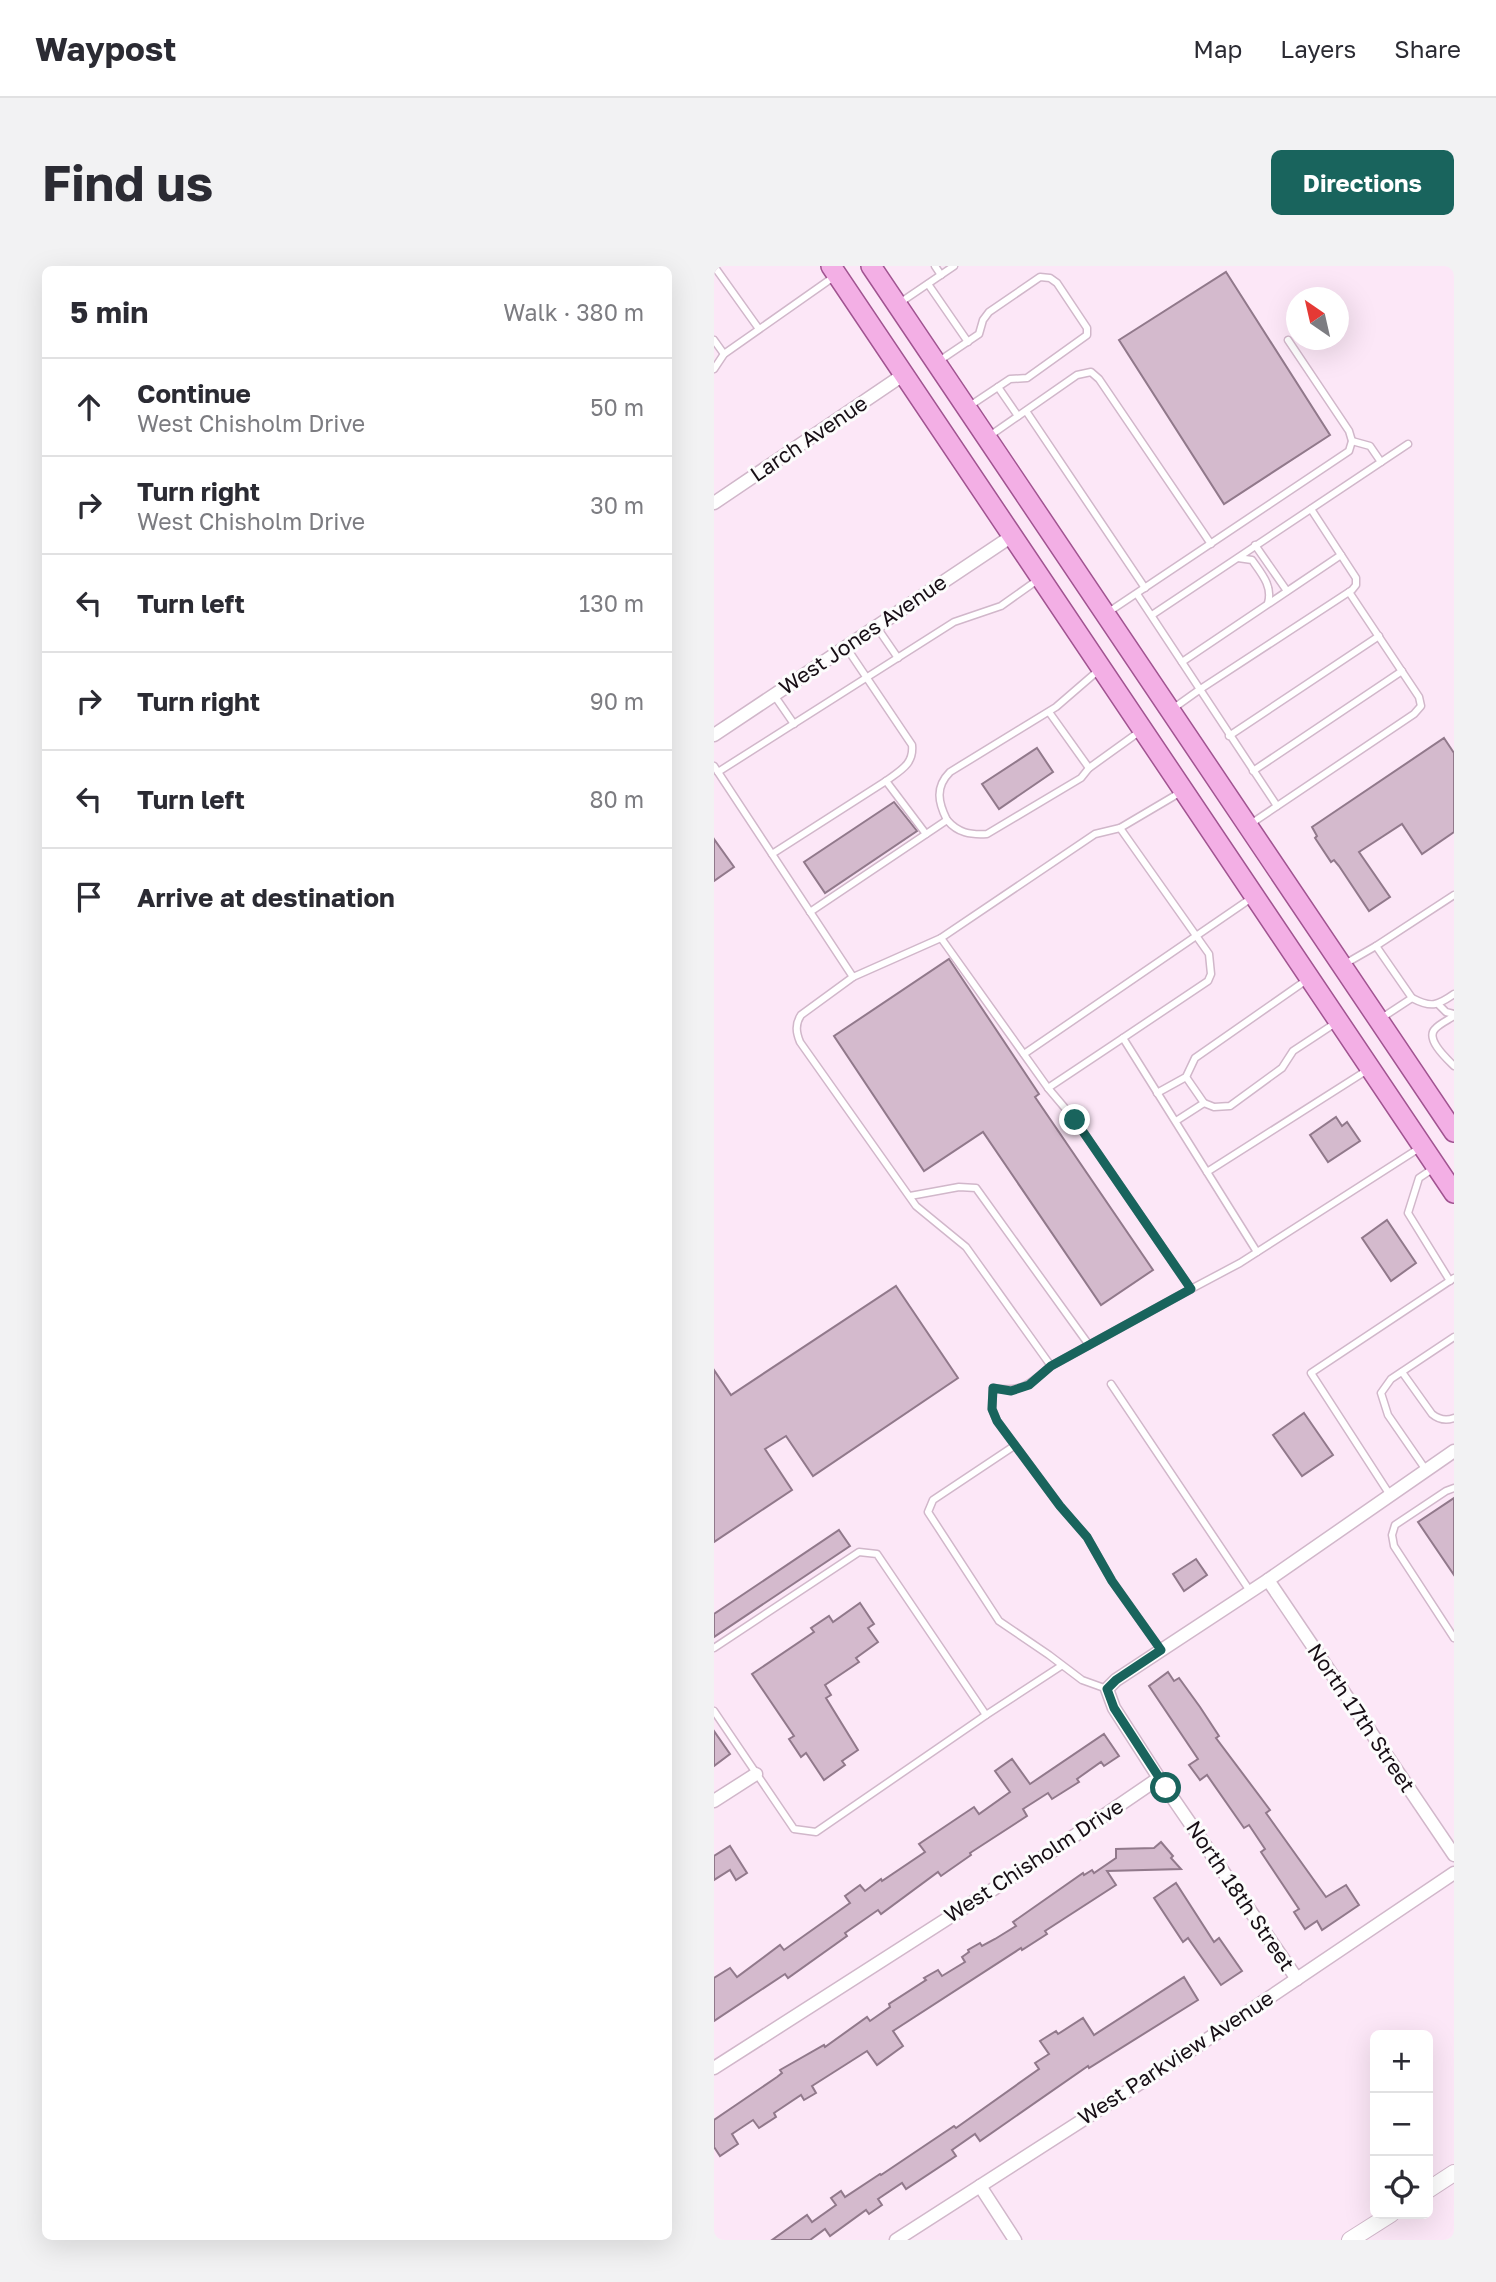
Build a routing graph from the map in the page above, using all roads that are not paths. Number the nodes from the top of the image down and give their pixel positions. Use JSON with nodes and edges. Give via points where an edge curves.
{"nodes":[{"id":1,"x":714,"y":266,"type":"edge"},
{"id":2,"x":870,"y":266,"type":"edge"},
{"id":3,"x":935,"y":266,"type":"edge"},
{"id":4,"x":954,"y":266,"type":"edge"},
{"id":5,"x":834,"y":271,"type":"edge"},
{"id":6,"x":941,"y":275,"type":"junction"},
{"id":7,"x":928,"y":284,"type":"junction"},
{"id":8,"x":896,"y":305,"type":"junction"},
{"id":9,"x":759,"y":329,"type":"junction"},
{"id":10,"x":714,"y":340,"type":"edge"},
{"id":11,"x":968,"y":342,"type":"junction"},
{"id":12,"x":1294,"y":350,"type":"edge"},
{"id":13,"x":724,"y":354,"type":"junction"},
{"id":14,"x":936,"y":363,"type":"junction"},
{"id":15,"x":714,"y":369,"type":"edge"},
{"id":16,"x":903,"y":375,"type":"junction"},
{"id":17,"x":998,"y":387,"type":"junction"},
{"id":18,"x":967,"y":408,"type":"junction"},
{"id":19,"x":1026,"y":411,"type":"junction"},
{"id":20,"x":1018,"y":416,"type":"junction"},
{"id":21,"x":987,"y":438,"type":"junction"},
{"id":22,"x":1352,"y":441,"type":"junction"},
{"id":23,"x":1408,"y":444,"type":"dead end"},
{"id":24,"x":1381,"y":462,"type":"junction"},
{"id":25,"x":1010,"y":471,"type":"junction"},
{"id":26,"x":982,"y":491,"type":"junction"},
{"id":27,"x":714,"y":503,"type":"edge"},
{"id":28,"x":1311,"y":509,"type":"junction"},
{"id":29,"x":1012,"y":536,"type":"junction"},
{"id":30,"x":1211,"y":544,"type":"junction"},
{"id":31,"x":1255,"y":545,"type":"junction"},
{"id":32,"x":1341,"y":555,"type":"junction"},
{"id":33,"x":1236,"y":558,"type":"junction"},
{"id":34,"x":1041,"y":578,"type":"junction"},
{"id":35,"x":1145,"y":588,"type":"junction"},
{"id":36,"x":1287,"y":591,"type":"junction"},
{"id":37,"x":1349,"y":592,"type":"junction"},
{"id":38,"x":1137,"y":594,"type":"junction"},
{"id":39,"x":1267,"y":604,"type":"junction"},
{"id":40,"x":1106,"y":614,"type":"junction"},
{"id":41,"x":1152,"y":615,"type":"junction"},
{"id":42,"x":876,"y":626,"type":"junction"},
{"id":43,"x":1379,"y":636,"type":"junction"},
{"id":44,"x":846,"y":647,"type":"junction"},
{"id":45,"x":898,"y":658,"type":"junction"},
{"id":46,"x":1182,"y":662,"type":"junction"},
{"id":47,"x":1101,"y":668,"type":"junction"},
{"id":48,"x":1402,"y":671,"type":"junction"},
{"id":49,"x":867,"y":677,"type":"junction"},
{"id":50,"x":1199,"y":690,"type":"junction"},
{"id":51,"x":774,"y":695,"type":"junction"},
{"id":52,"x":1171,"y":711,"type":"junction"},
{"id":53,"x":1048,"y":712,"type":"junction"},
{"id":54,"x":794,"y":724,"type":"junction"},
{"id":55,"x":1143,"y":730,"type":"junction"},
{"id":56,"x":714,"y":735,"type":"edge"},
{"id":57,"x":1230,"y":736,"type":"junction"},
{"id":58,"x":1089,"y":768,"type":"junction"},
{"id":59,"x":716,"y":769,"type":"edge"},
{"id":60,"x":1253,"y":771,"type":"junction"},
{"id":61,"x":886,"y":781,"type":"junction"},
{"id":62,"x":1183,"y":790,"type":"junction"},
{"id":63,"x":1277,"y":806,"type":"junction"},
{"id":64,"x":947,"y":820,"type":"junction"},
{"id":65,"x":1247,"y":826,"type":"junction"},
{"id":66,"x":1120,"y":828,"type":"junction"},
{"id":67,"x":926,"y":834,"type":"junction"},
{"id":68,"x":772,"y":854,"type":"junction"},
{"id":69,"x":1254,"y":895,"type":"junction"},
{"id":70,"x":1454,"y":895,"type":"edge"},
{"id":71,"x":810,"y":912,"type":"junction"},
{"id":72,"x":1196,"y":936,"type":"junction"},
{"id":73,"x":942,"y":938,"type":"junction"},
{"id":74,"x":1376,"y":946,"type":"junction"},
{"id":75,"x":1342,"y":966,"type":"junction"},
{"id":76,"x":853,"y":977,"type":"junction"},
{"id":77,"x":1310,"y":978,"type":"junction"},
{"id":78,"x":1454,"y":994,"type":"edge"},
{"id":79,"x":1412,"y":998,"type":"junction"},
{"id":80,"x":1439,"y":1005,"type":"junction"},
{"id":81,"x":1454,"y":1015,"type":"edge"},
{"id":82,"x":1378,"y":1020,"type":"junction"},
{"id":83,"x":1339,"y":1021,"type":"junction"},
{"id":84,"x":1123,"y":1038,"type":"junction"},
{"id":85,"x":1024,"y":1054,"type":"junction"},
{"id":86,"x":1454,"y":1066,"type":"edge"},
{"id":87,"x":1370,"y":1068,"type":"junction"},
{"id":88,"x":1186,"y":1077,"type":"junction"},
{"id":89,"x":1048,"y":1088,"type":"junction"},
{"id":90,"x":1157,"y":1093,"type":"junction"},
{"id":91,"x":1204,"y":1103,"type":"junction"},
{"id":92,"x":1176,"y":1122,"type":"junction"},
{"id":93,"x":1454,"y":1131,"type":"edge"},
{"id":94,"x":1422,"y":1146,"type":"junction"},
{"id":95,"x":1436,"y":1167,"type":"junction"},
{"id":96,"x":1207,"y":1172,"type":"junction"},
{"id":97,"x":1454,"y":1193,"type":"edge"},
{"id":98,"x":909,"y":1196,"type":"junction"},
{"id":99,"x":1257,"y":1252,"type":"junction"},
{"id":100,"x":1452,"y":1280,"type":"edge"},
{"id":101,"x":1191,"y":1289,"type":"junction"},
{"id":102,"x":1454,"y":1337,"type":"edge"},
{"id":103,"x":1089,"y":1345,"type":"junction"},
{"id":104,"x":1051,"y":1366,"type":"junction"},
{"id":105,"x":1402,"y":1371,"type":"junction"},
{"id":106,"x":1111,"y":1384,"type":"dead end"},
{"id":107,"x":1454,"y":1418,"type":"edge"},
{"id":108,"x":1014,"y":1446,"type":"junction"},
{"id":109,"x":1454,"y":1451,"type":"edge"},
{"id":110,"x":1426,"y":1470,"type":"junction"},
{"id":111,"x":1454,"y":1488,"type":"edge"},
{"id":112,"x":1390,"y":1495,"type":"junction"},
{"id":113,"x":1268,"y":1580,"type":"junction"},
{"id":114,"x":1251,"y":1591,"type":"junction"},
{"id":115,"x":1454,"y":1639,"type":"edge"},
{"id":116,"x":714,"y":1648,"type":"edge"},
{"id":117,"x":1161,"y":1650,"type":"junction"},
{"id":118,"x":1062,"y":1666,"type":"junction"},
{"id":119,"x":1107,"y":1689,"type":"junction"},
{"id":120,"x":714,"y":1711,"type":"edge"},
{"id":121,"x":986,"y":1715,"type":"junction"},
{"id":122,"x":756,"y":1774,"type":"junction"},
{"id":123,"x":1159,"y":1778,"type":"junction"},
{"id":124,"x":714,"y":1801,"type":"edge"},
{"id":125,"x":1454,"y":1855,"type":"edge"},
{"id":126,"x":1454,"y":1872,"type":"edge"},
{"id":127,"x":1297,"y":1979,"type":"junction"},
{"id":128,"x":714,"y":2068,"type":"edge"},
{"id":129,"x":1454,"y":2173,"type":"edge"},
{"id":130,"x":980,"y":2186,"type":"junction"},
{"id":131,"x":1433,"y":2187,"type":"edge"},
{"id":132,"x":1383,"y":2219,"type":"edge"},
{"id":133,"x":896,"y":2240,"type":"edge"},
{"id":134,"x":1015,"y":2240,"type":"edge"},
{"id":135,"x":1350,"y":2240,"type":"edge"}],
"edges":[{"from":1,"to":9,"type":"lane"},
{"from":2,"to":8,"type":"main road"},
{"from":3,"to":6,"type":"lane"},
{"from":4,"to":6,"type":"lane"},
{"from":5,"to":9,"type":"lane"},
{"from":5,"to":16,"type":"main road"},
{"from":6,"to":7,"type":"lane"},
{"from":7,"to":8,"type":"lane"},
{"from":7,"to":11,"type":"lane"},
{"from":8,"to":14,"type":"main road"},
{"from":9,"to":13,"type":"lane"},
{"from":10,"to":13,"type":"lane"},
{"from":11,"to":14,"type":"lane"},
{"from":11,"to":17,"type":"lane","via":[[979,334],[985,315],[1040,277],[1057,283],[1087,328],[1087,335],[1027,378],[1010,379]]},
{"from":12,"to":22,"type":"lane"},
{"from":13,"to":15,"type":"lane"},
{"from":14,"to":18,"type":"main road"},
{"from":16,"to":26,"type":"main road"},
{"from":16,"to":27,"type":"street","name":"Larch Avenue"},
{"from":17,"to":18,"type":"lane"},
{"from":17,"to":20,"type":"lane"},
{"from":18,"to":21,"type":"main road"},
{"from":19,"to":20,"type":"lane"},
{"from":19,"to":30,"type":"lane","via":[[1077,375],[1091,372]]},
{"from":19,"to":35,"type":"lane"},
{"from":20,"to":21,"type":"lane"},
{"from":21,"to":25,"type":"main road"},
{"from":22,"to":24,"type":"lane","via":[[1370,446]]},
{"from":22,"to":30,"type":"lane","via":[[1349,451]]},
{"from":23,"to":24,"type":"lane"},
{"from":24,"to":28,"type":"lane"},
{"from":25,"to":26,"type":"main road"},
{"from":25,"to":40,"type":"main road"},
{"from":26,"to":29,"type":"main road"},
{"from":28,"to":31,"type":"lane"},
{"from":28,"to":32,"type":"lane"},
{"from":29,"to":34,"type":"main road"},
{"from":29,"to":42,"type":"street","name":"West Jones Avenue"},
{"from":30,"to":35,"type":"lane"},
{"from":31,"to":33,"type":"lane"},
{"from":31,"to":36,"type":"lane"},
{"from":32,"to":36,"type":"lane"},
{"from":32,"to":37,"type":"lane","via":[[1356,578]]},
{"from":33,"to":39,"type":"lane","via":[[1252,560],[1258,568],[1270,589]]},
{"from":33,"to":41,"type":"lane"},
{"from":34,"to":45,"type":"lane","via":[[1001,606],[954,622]]},
{"from":34,"to":47,"type":"main road"},
{"from":35,"to":38,"type":"lane"},
{"from":36,"to":39,"type":"lane"},
{"from":37,"to":43,"type":"lane"},
{"from":37,"to":50,"type":"lane"},
{"from":38,"to":40,"type":"lane"},
{"from":38,"to":41,"type":"lane"},
{"from":39,"to":46,"type":"lane"},
{"from":40,"to":52,"type":"main road"},
{"from":41,"to":46,"type":"lane"},
{"from":42,"to":44,"type":"street","name":"West Jones Avenue"},
{"from":42,"to":45,"type":"lane"},
{"from":43,"to":48,"type":"lane"},
{"from":43,"to":57,"type":"lane"},
{"from":44,"to":49,"type":"lane"},
{"from":44,"to":51,"type":"street","name":"West Jones Avenue"},
{"from":45,"to":49,"type":"lane"},
{"from":46,"to":50,"type":"lane"},
{"from":47,"to":53,"type":"lane"},
{"from":47,"to":55,"type":"main road"},
{"from":48,"to":60,"type":"lane"},
{"from":48,"to":63,"type":"lane","via":[[1419,697],[1421,706],[1414,714]]},
{"from":49,"to":54,"type":"lane"},
{"from":49,"to":61,"type":"lane","via":[[912,745],[909,764]]},
{"from":50,"to":52,"type":"lane"},
{"from":50,"to":57,"type":"lane"},
{"from":51,"to":54,"type":"lane"},
{"from":51,"to":56,"type":"street","name":"West Jones Avenue"},
{"from":52,"to":55,"type":"main road"},
{"from":52,"to":65,"type":"main road"},
{"from":53,"to":58,"type":"lane"},
{"from":53,"to":64,"type":"lane","via":[[943,779],[939,804]]},
{"from":54,"to":59,"type":"lane"},
{"from":55,"to":58,"type":"lane"},
{"from":55,"to":62,"type":"main road"},
{"from":57,"to":60,"type":"lane"},
{"from":58,"to":64,"type":"lane","via":[[1081,778],[986,834],[969,835]]},
{"from":59,"to":68,"type":"lane"},
{"from":60,"to":63,"type":"lane"},
{"from":61,"to":67,"type":"lane"},
{"from":61,"to":68,"type":"lane"},
{"from":62,"to":66,"type":"lane"},
{"from":62,"to":69,"type":"main road"},
{"from":63,"to":65,"type":"lane"},
{"from":64,"to":67,"type":"lane"},
{"from":65,"to":75,"type":"main road"},
{"from":66,"to":72,"type":"lane"},
{"from":66,"to":73,"type":"lane","via":[[1095,834]]},
{"from":67,"to":71,"type":"lane"},
{"from":68,"to":71,"type":"lane"},
{"from":69,"to":72,"type":"lane"},
{"from":69,"to":77,"type":"main road"},
{"from":70,"to":74,"type":"lane"},
{"from":71,"to":76,"type":"lane"},
{"from":72,"to":84,"type":"lane","via":[[1209,954],[1208,981]]},
{"from":72,"to":85,"type":"lane"},
{"from":73,"to":76,"type":"lane"},
{"from":73,"to":85,"type":"lane"},
{"from":74,"to":75,"type":"lane"},
{"from":74,"to":79,"type":"lane"},
{"from":75,"to":82,"type":"main road"},
{"from":76,"to":98,"type":"lane","via":[[801,1015],[797,1035]]},
{"from":77,"to":83,"type":"main road"},
{"from":77,"to":88,"type":"lane","via":[[1195,1058]]},
{"from":78,"to":80,"type":"lane"},
{"from":79,"to":80,"type":"lane"},
{"from":79,"to":82,"type":"lane"},
{"from":80,"to":81,"type":"lane"},
{"from":81,"to":86,"type":"lane","via":[[1432,1035]]},
{"from":82,"to":93,"type":"main road"},
{"from":83,"to":87,"type":"main road"},
{"from":83,"to":91,"type":"lane","via":[[1293,1051],[1282,1068],[1230,1106]]},
{"from":84,"to":89,"type":"lane"},
{"from":84,"to":90,"type":"lane"},
{"from":85,"to":89,"type":"lane"},
{"from":87,"to":94,"type":"main road"},
{"from":87,"to":96,"type":"lane"},
{"from":88,"to":90,"type":"lane"},
{"from":88,"to":91,"type":"lane"},
{"from":89,"to":101,"type":"lane"},
{"from":90,"to":92,"type":"lane"},
{"from":91,"to":92,"type":"lane"},
{"from":92,"to":96,"type":"lane"},
{"from":94,"to":95,"type":"main road"},
{"from":94,"to":99,"type":"lane"},
{"from":95,"to":97,"type":"main road"},
{"from":95,"to":100,"type":"lane","via":[[1419,1178],[1408,1213]]},
{"from":96,"to":99,"type":"lane"},
{"from":98,"to":103,"type":"lane","via":[[976,1188]]},
{"from":98,"to":104,"type":"lane","via":[[966,1247]]},
{"from":99,"to":101,"type":"lane"},
{"from":100,"to":112,"type":"lane","via":[[1311,1373]]},
{"from":101,"to":103,"type":"lane"},
{"from":102,"to":105,"type":"lane"},
{"from":103,"to":104,"type":"lane"},
{"from":104,"to":108,"type":"lane","via":[[1029,1385],[1011,1391],[993,1388],[992,1409]]},
{"from":105,"to":107,"type":"lane","via":[[1432,1414]]},
{"from":105,"to":110,"type":"lane","via":[[1384,1386],[1382,1402]]},
{"from":106,"to":114,"type":"lane"},
{"from":108,"to":117,"type":"lane","via":[[1087,1537]]},
{"from":108,"to":118,"type":"lane","via":[[933,1500],[928,1512],[999,1621]]},
{"from":109,"to":110,"type":"street"},
{"from":110,"to":112,"type":"street"},
{"from":111,"to":115,"type":"lane","via":[[1395,1525],[1392,1535],[1394,1546]]},
{"from":112,"to":113,"type":"street"},
{"from":113,"to":114,"type":"street"},
{"from":113,"to":125,"type":"street","name":"North 17th Street"},
{"from":114,"to":117,"type":"street"},
{"from":116,"to":121,"type":"lane","via":[[859,1552],[877,1554]]},
{"from":117,"to":119,"type":"street"},
{"from":118,"to":119,"type":"lane","via":[[1082,1681]]},
{"from":118,"to":121,"type":"lane"},
{"from":119,"to":123,"type":"street","via":[[1114,1708]]},
{"from":120,"to":122,"type":"lane"},
{"from":121,"to":122,"type":"lane","via":[[816,1832],[794,1829]]},
{"from":122,"to":124,"type":"street"},
{"from":123,"to":127,"type":"street","name":"North 18th Street"},
{"from":123,"to":128,"type":"street","name":"West Chisholm Drive"},
{"from":126,"to":127,"type":"street","name":"West Parkview Avenue"},
{"from":127,"to":130,"type":"street","name":"West Parkview Avenue"},
{"from":129,"to":131,"type":"street"},
{"from":130,"to":133,"type":"street","name":"West Parkview Avenue"},
{"from":130,"to":134,"type":"street"},
{"from":132,"to":135,"type":"street"}]}
